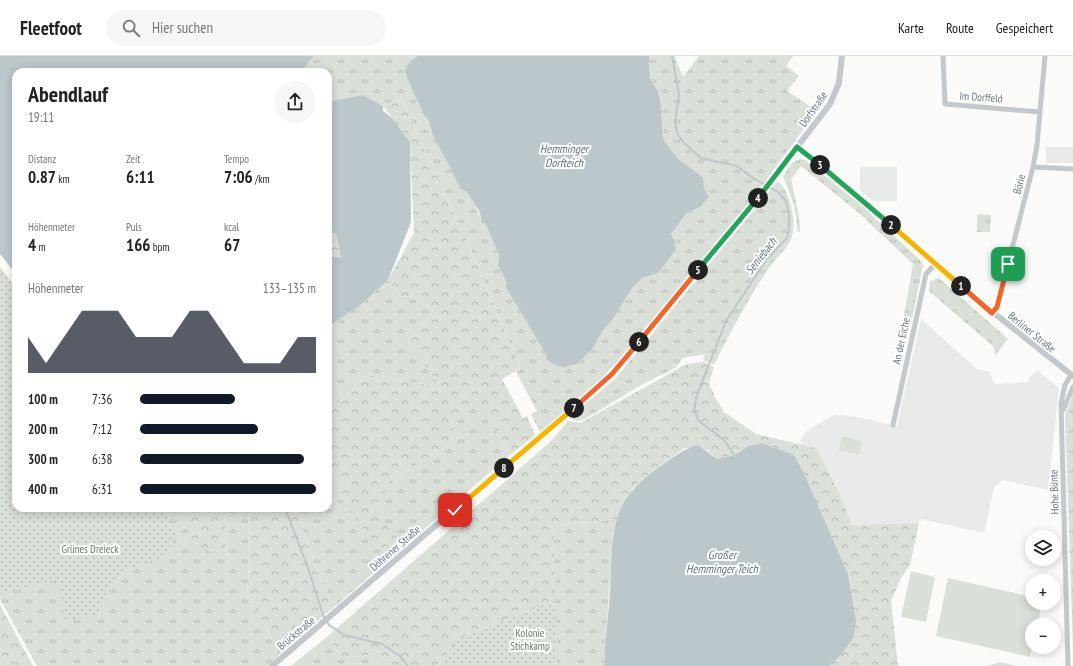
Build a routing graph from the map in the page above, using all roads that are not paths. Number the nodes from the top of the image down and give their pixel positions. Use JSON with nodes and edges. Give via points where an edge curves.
{"nodes":[{"id":1,"x":842,"y":56,"type":"edge"},
{"id":2,"x":943,"y":56,"type":"edge"},
{"id":3,"x":1045,"y":56,"type":"edge"},
{"id":4,"x":1040,"y":112,"type":"junction"},
{"id":5,"x":797,"y":147,"type":"junction"},
{"id":6,"x":1033,"y":167,"type":"junction"},
{"id":7,"x":1073,"y":169,"type":"edge"},
{"id":8,"x":935,"y":264,"type":"junction"},
{"id":9,"x":992,"y":313,"type":"junction"},
{"id":10,"x":1072,"y":376,"type":"edge"},
{"id":11,"x":1073,"y":387,"type":"edge"},
{"id":12,"x":1062,"y":413,"type":"junction"},
{"id":13,"x":893,"y":425,"type":"dead end"},
{"id":14,"x":332,"y":615,"type":"joint"},
{"id":15,"x":272,"y":666,"type":"edge"},
{"id":16,"x":1068,"y":666,"type":"edge"}],
"edges":[{"from":1,"to":5,"type":"street","name":"Dorfstraße","via":[[835,95]]},
{"from":2,"to":4,"type":"street","name":"Im Dorffeld","via":[[945,104]]},
{"from":3,"to":4,"type":"street","name":"Börie"},
{"from":4,"to":6,"type":"street","name":"Börie"},
{"from":5,"to":8,"type":"street","name":"Berliner Straße","via":[[865,202]]},
{"from":5,"to":14,"type":"street","name":"Döhrener Straße","via":[[620,365],[599,386]]},
{"from":6,"to":7,"type":"street"},
{"from":6,"to":9,"type":"street","name":"Börie","via":[[997,307]]},
{"from":8,"to":9,"type":"street","name":"Berliner Straße"},
{"from":8,"to":13,"type":"street","name":"An der Eiche","via":[[926,274]]},
{"from":9,"to":10,"type":"street","name":"Berliner Straße"},
{"from":10,"to":12,"type":"street","name":"Hohe Bünte","via":[[1063,393]]},
{"from":11,"to":12,"type":"street","name":"Hohe Bünte"},
{"from":12,"to":16,"type":"street","name":"Hohe Bünte"},
{"from":14,"to":15,"type":"street","name":"Brückstraße"}]}
